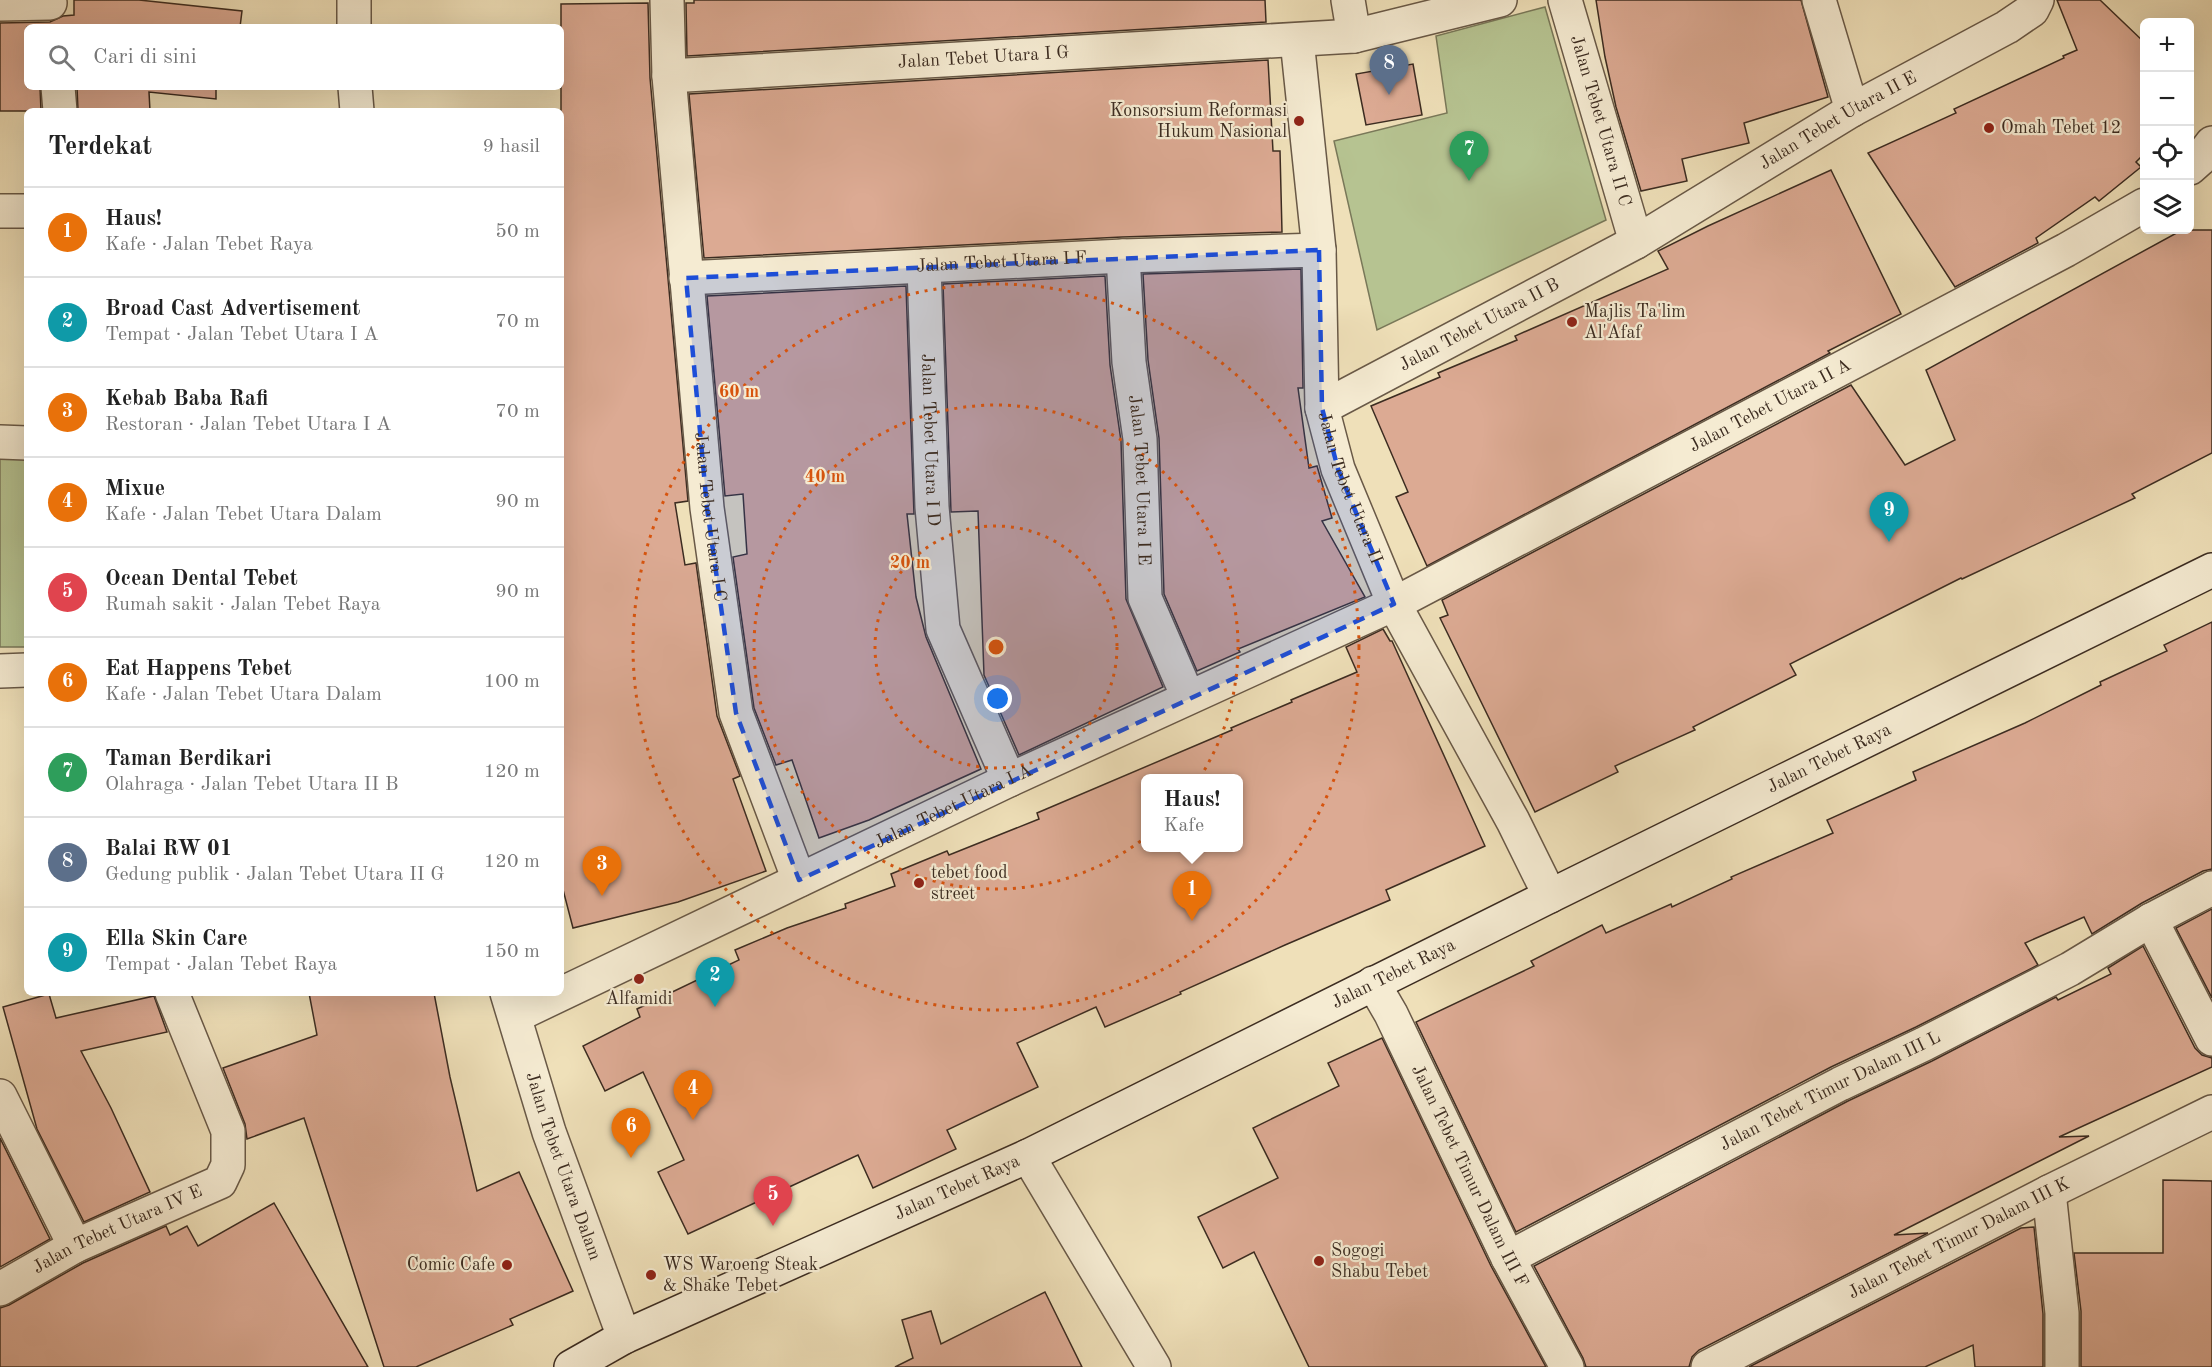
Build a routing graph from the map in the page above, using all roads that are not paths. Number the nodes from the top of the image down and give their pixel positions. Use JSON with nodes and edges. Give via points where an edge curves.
{"nodes":[{"id":1,"x":354,"y":0,"type":"edge"},
{"id":2,"x":667,"y":0,"type":"edge"},
{"id":3,"x":1348,"y":0,"type":"edge"},
{"id":4,"x":1500,"y":0,"type":"edge"},
{"id":5,"x":1565,"y":0,"type":"edge"},
{"id":6,"x":1819,"y":0,"type":"edge"},
{"id":7,"x":2037,"y":0,"type":"edge"},
{"id":8,"x":0,"y":3,"type":"edge"},
{"id":9,"x":51,"y":10,"type":"edge"},
{"id":10,"x":354,"y":24,"type":"edge"},
{"id":11,"x":1354,"y":36,"type":"junction"},
{"id":12,"x":1297,"y":40,"type":"junction"},
{"id":13,"x":669,"y":76,"type":"junction"},
{"id":14,"x":58,"y":90,"type":"edge"},
{"id":15,"x":355,"y":90,"type":"edge"},
{"id":16,"x":60,"y":108,"type":"edge"},
{"id":17,"x":357,"y":108,"type":"edge"},
{"id":18,"x":1852,"y":110,"type":"junction"},
{"id":19,"x":2212,"y":143,"type":"edge"},
{"id":20,"x":2194,"y":164,"type":"edge"},
{"id":21,"x":2140,"y":208,"type":"edge"},
{"id":22,"x":0,"y":211,"type":"edge"},
{"id":23,"x":24,"y":211,"type":"edge"},
{"id":24,"x":1636,"y":242,"type":"junction"},
{"id":25,"x":1319,"y":250,"type":"junction"},
{"id":26,"x":1123,"y":256,"type":"junction"},
{"id":27,"x":924,"y":266,"type":"junction"},
{"id":28,"x":686,"y":278,"type":"junction"},
{"id":29,"x":1322,"y":408,"type":"junction"},
{"id":30,"x":0,"y":442,"type":"edge"},
{"id":31,"x":24,"y":443,"type":"edge"},
{"id":32,"x":2212,"y":570,"type":"edge"},
{"id":33,"x":1394,"y":604,"type":"junction"},
{"id":34,"x":24,"y":670,"type":"edge"},
{"id":35,"x":0,"y":671,"type":"edge"},
{"id":36,"x":1188,"y":697,"type":"junction"},
{"id":37,"x":1009,"y":780,"type":"junction"},
{"id":38,"x":799,"y":880,"type":"junction"},
{"id":39,"x":2212,"y":888,"type":"edge"},
{"id":40,"x":1550,"y":896,"type":"junction"},
{"id":41,"x":2151,"y":920,"type":"junction"},
{"id":42,"x":564,"y":981,"type":"edge"},
{"id":43,"x":1373,"y":983,"type":"junction"},
{"id":44,"x":173,"y":996,"type":"edge"},
{"id":45,"x":530,"y":996,"type":"edge"},
{"id":46,"x":511,"y":1004,"type":"edge"},
{"id":47,"x":2212,"y":1039,"type":"edge"},
{"id":48,"x":0,"y":1096,"type":"edge"},
{"id":49,"x":2212,"y":1112,"type":"edge"},
{"id":50,"x":1028,"y":1156,"type":"junction"},
{"id":51,"x":2049,"y":1192,"type":"junction"},
{"id":52,"x":75,"y":1246,"type":"junction"},
{"id":53,"x":1508,"y":1258,"type":"junction"},
{"id":54,"x":0,"y":1289,"type":"edge"},
{"id":55,"x":624,"y":1337,"type":"junction"},
{"id":56,"x":571,"y":1367,"type":"edge"},
{"id":57,"x":1154,"y":1367,"type":"edge"},
{"id":58,"x":1567,"y":1367,"type":"edge"},
{"id":59,"x":1708,"y":1367,"type":"edge"},
{"id":60,"x":2062,"y":1367,"type":"edge"}],
"edges":[{"from":1,"to":10,"type":"street"},
{"from":2,"to":13,"type":"street","name":"Jalan Tebet Utara I C"},
{"from":3,"to":11,"type":"street"},
{"from":4,"to":11,"type":"street","name":"Jalan Tebet Utara I G"},
{"from":5,"to":24,"type":"street","name":"Jalan Tebet Utara II C"},
{"from":6,"to":18,"type":"street"},
{"from":7,"to":18,"type":"street","name":"Jalan Tebet Utara II E","via":[[2032,10],[2007,27]]},
{"from":8,"to":9,"type":"street"},
{"from":11,"to":12,"type":"street","name":"Jalan Tebet Utara I G"},
{"from":12,"to":13,"type":"street","name":"Jalan Tebet Utara I G"},
{"from":12,"to":25,"type":"street","name":"Jalan Tebet Utara II"},
{"from":13,"to":28,"type":"street","name":"Jalan Tebet Utara I C"},
{"from":14,"to":16,"type":"street"},
{"from":15,"to":17,"type":"street"},
{"from":18,"to":24,"type":"street","name":"Jalan Tebet Utara II E"},
{"from":19,"to":20,"type":"street"},
{"from":21,"to":33,"type":"street","name":"Jalan Tebet Utara II A"},
{"from":22,"to":23,"type":"street"},
{"from":24,"to":29,"type":"street","name":"Jalan Tebet Utara II B"},
{"from":25,"to":26,"type":"street","name":"Jalan Tebet Utara I F"},
{"from":25,"to":29,"type":"street","name":"Jalan Tebet Utara II"},
{"from":26,"to":27,"type":"street","name":"Jalan Tebet Utara I F"},
{"from":26,"to":36,"type":"street","name":"Jalan Tebet Utara I E","via":[[1129,363],[1140,439],[1145,598]]},
{"from":27,"to":28,"type":"street","name":"Jalan Tebet Utara I F"},
{"from":27,"to":37,"type":"street","name":"Jalan Tebet Utara I D","via":[[932,507],[943,629]]},
{"from":28,"to":38,"type":"street","name":"Jalan Tebet Utara I C","via":[[707,508],[736,713]]},
{"from":29,"to":33,"type":"street","name":"Jalan Tebet Utara II","via":[[1338,469]]},
{"from":30,"to":31,"type":"street"},
{"from":32,"to":40,"type":"street","name":"Jalan Tebet Raya"},
{"from":33,"to":36,"type":"street","name":"Jalan Tebet Utara I A"},
{"from":33,"to":40,"type":"street","name":"Jalan Tebet Utara II"},
{"from":34,"to":35,"type":"street"},
{"from":36,"to":37,"type":"street","name":"Jalan Tebet Utara I A"},
{"from":37,"to":38,"type":"street","name":"Jalan Tebet Utara I A"},
{"from":38,"to":42,"type":"street","name":"Jalan Tebet Utara I A"},
{"from":39,"to":41,"type":"street","name":"Jalan Tebet Timur Dalam III L"},
{"from":40,"to":43,"type":"street","name":"Jalan Tebet Raya"},
{"from":41,"to":47,"type":"street"},
{"from":41,"to":53,"type":"street","name":"Jalan Tebet Timur Dalam III L","via":[[2070,969]]},
{"from":43,"to":50,"type":"street","name":"Jalan Tebet Raya"},
{"from":43,"to":53,"type":"street","name":"Jalan Tebet Timur Dalam III F"},
{"from":44,"to":52,"type":"street","name":"Jalan Tebet Utara IV E","via":[[228,1131],[228,1165],[220,1182]]},
{"from":45,"to":46,"type":"street","name":"Jalan Tebet Utara I A"},
{"from":46,"to":55,"type":"street","name":"Jalan Tebet Utara Dalam","via":[[549,1132]]},
{"from":48,"to":52,"type":"street"},
{"from":49,"to":51,"type":"street","name":"Jalan Tebet Timur Dalam III K"},
{"from":50,"to":55,"type":"street","name":"Jalan Tebet Raya"},
{"from":50,"to":57,"type":"street"},
{"from":51,"to":59,"type":"street","name":"Jalan Tebet Timur Dalam III K"},
{"from":51,"to":60,"type":"street","via":[[2062,1313]]},
{"from":52,"to":54,"type":"street","name":"Jalan Tebet Utara IV E"},
{"from":53,"to":58,"type":"street","name":"Jalan Tebet Timur Dalam III F"},
{"from":55,"to":56,"type":"street","name":"Jalan Tebet Raya"}]}
